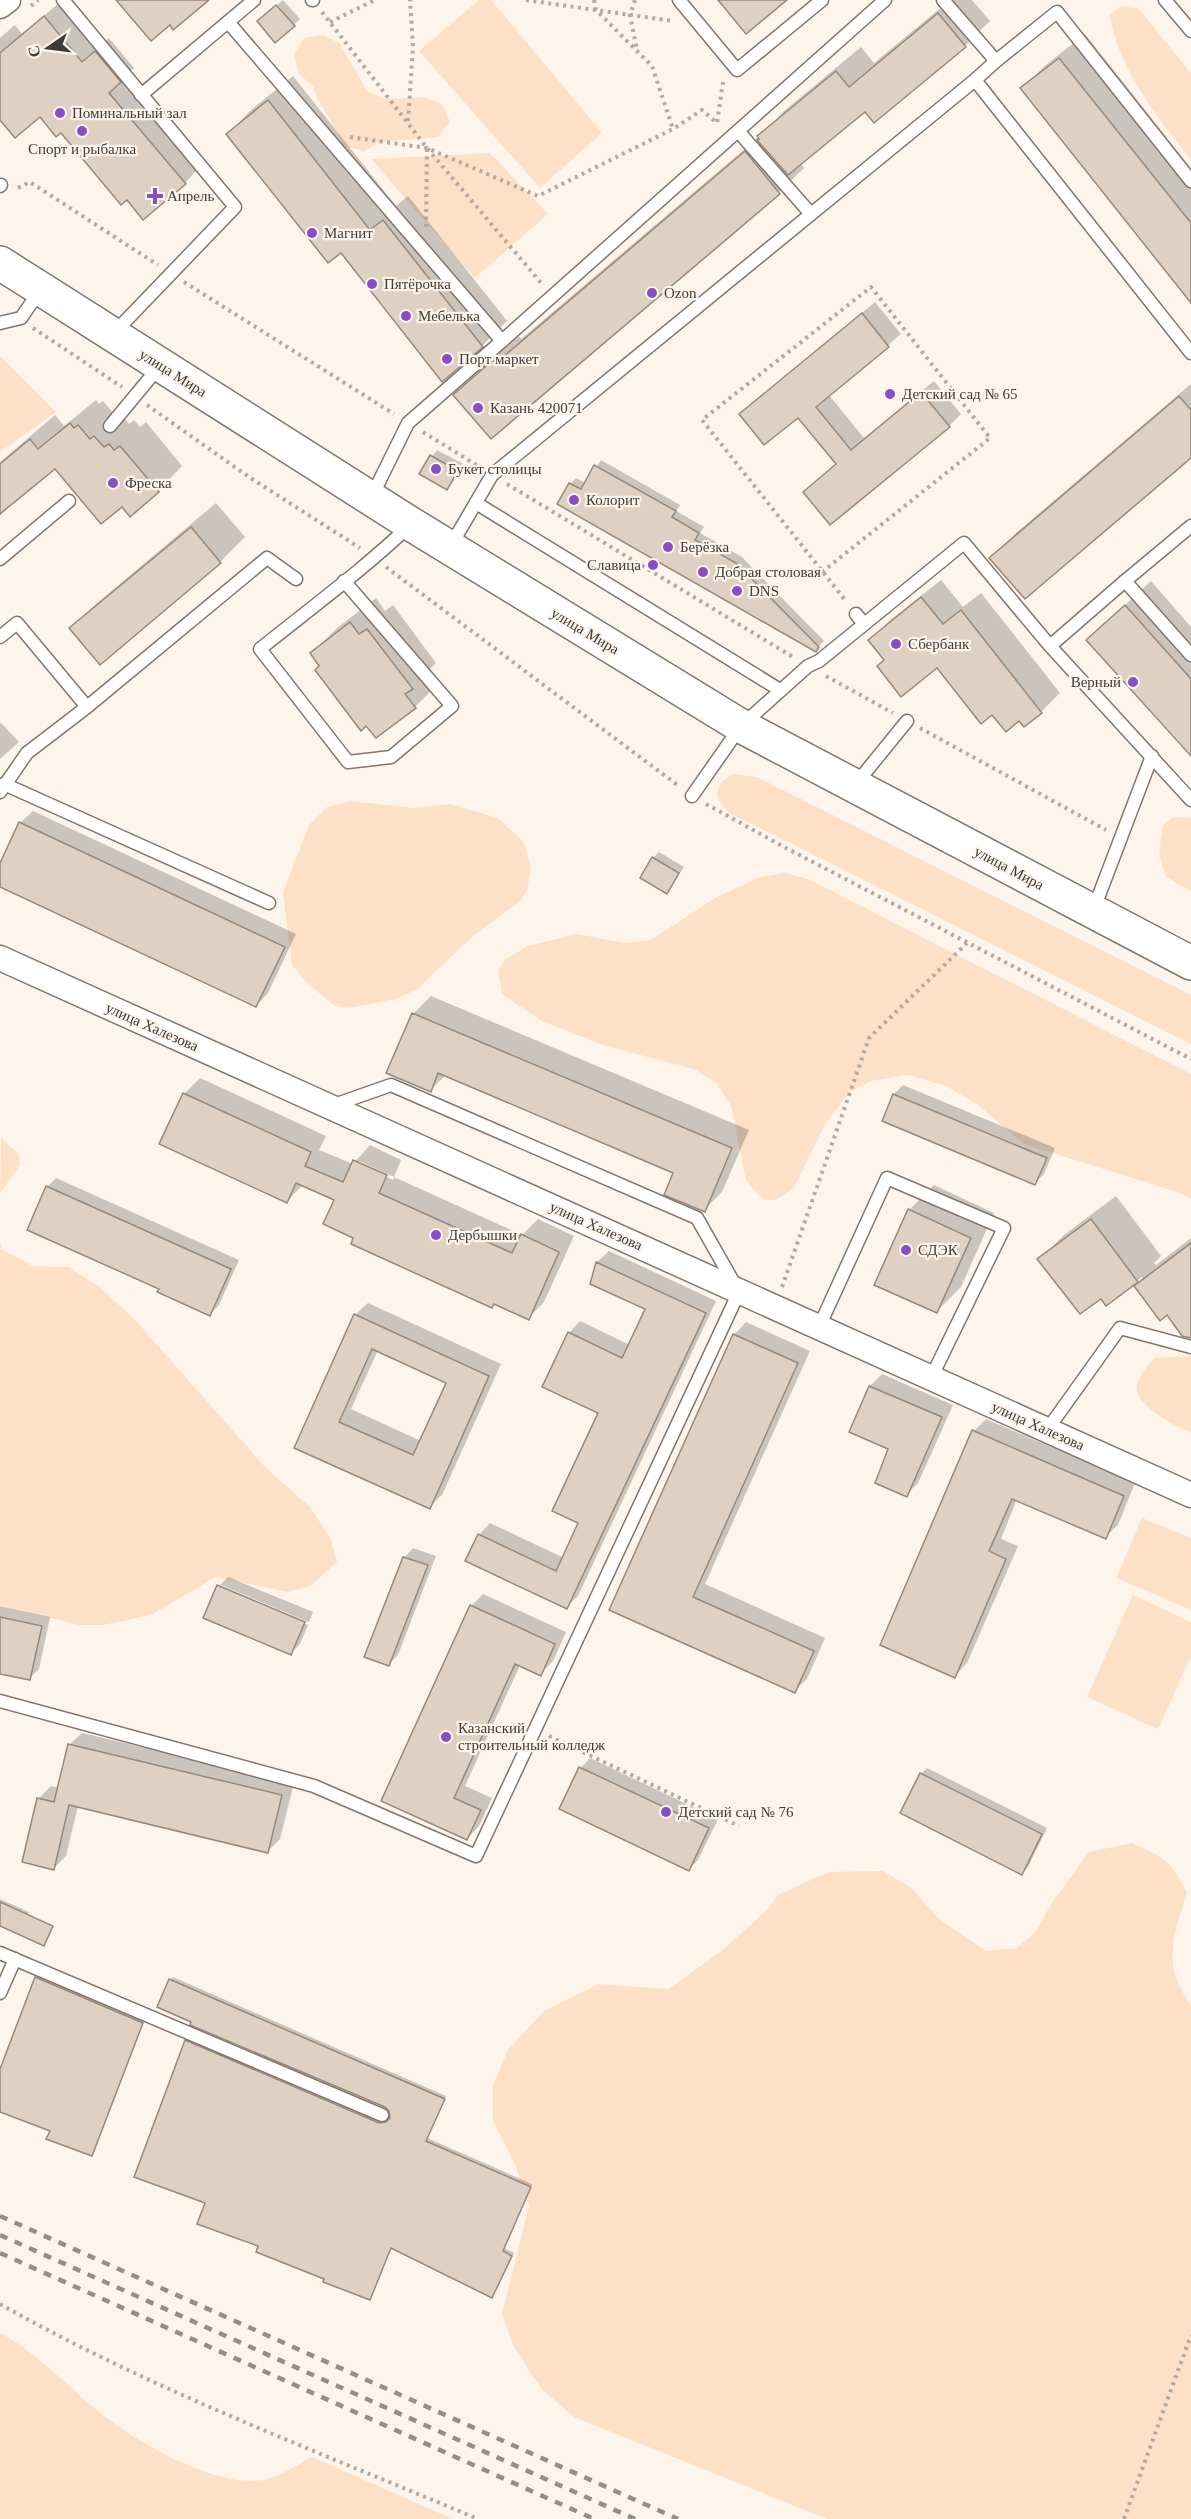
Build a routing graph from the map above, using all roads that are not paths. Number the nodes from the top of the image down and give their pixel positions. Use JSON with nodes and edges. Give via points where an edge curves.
{"nodes":[{"id":1,"x":8,"y":0,"type":"edge"},
{"id":2,"x":63,"y":0,"type":"edge"},
{"id":3,"x":254,"y":0,"type":"edge"},
{"id":4,"x":679,"y":0,"type":"edge"},
{"id":5,"x":822,"y":0,"type":"edge"},
{"id":6,"x":885,"y":0,"type":"edge"},
{"id":7,"x":943,"y":0,"type":"edge"},
{"id":8,"x":1165,"y":0,"type":"edge"},
{"id":9,"x":0,"y":6,"type":"edge"},
{"id":10,"x":228,"y":22,"type":"junction"},
{"id":11,"x":1191,"y":32,"type":"edge"},
{"id":12,"x":996,"y":61,"type":"junction"},
{"id":13,"x":975,"y":80,"type":"junction"},
{"id":14,"x":141,"y":95,"type":"junction"},
{"id":15,"x":738,"y":130,"type":"junction"},
{"id":16,"x":1191,"y":181,"type":"edge"},
{"id":17,"x":811,"y":214,"type":"junction"},
{"id":18,"x":0,"y":263,"type":"edge"},
{"id":19,"x":41,"y":288,"type":"junction"},
{"id":20,"x":0,"y":323,"type":"edge"},
{"id":21,"x":112,"y":335,"type":"junction"},
{"id":22,"x":502,"y":341,"type":"junction"},
{"id":23,"x":1191,"y":353,"type":"edge"},
{"id":24,"x":160,"y":365,"type":"junction"},
{"id":25,"x":110,"y":426,"type":"dead end"},
{"id":26,"x":370,"y":499,"type":"junction"},
{"id":27,"x":69,"y":501,"type":"dead end"},
{"id":28,"x":476,"y":503,"type":"junction"},
{"id":29,"x":411,"y":524,"type":"junction"},
{"id":30,"x":1191,"y":526,"type":"edge"},
{"id":31,"x":450,"y":548,"type":"junction"},
{"id":32,"x":0,"y":559,"type":"edge"},
{"id":33,"x":297,"y":579,"type":"dead end"},
{"id":34,"x":344,"y":581,"type":"junction"},
{"id":35,"x":1125,"y":581,"type":"junction"},
{"id":36,"x":856,"y":614,"type":"road end"},
{"id":37,"x":864,"y":624,"type":"junction"},
{"id":38,"x":0,"y":637,"type":"edge"},
{"id":39,"x":1050,"y":646,"type":"junction"},
{"id":40,"x":1191,"y":655,"type":"edge"},
{"id":41,"x":780,"y":690,"type":"junction"},
{"id":42,"x":87,"y":707,"type":"junction"},
{"id":43,"x":907,"y":721,"type":"road end"},
{"id":44,"x":741,"y":726,"type":"junction"},
{"id":45,"x":1152,"y":756,"type":"junction"},
{"id":46,"x":854,"y":786,"type":"junction"},
{"id":47,"x":2,"y":788,"type":"edge"},
{"id":48,"x":692,"y":796,"type":"road end"},
{"id":49,"x":1191,"y":800,"type":"edge"},
{"id":50,"x":269,"y":903,"type":"dead end"},
{"id":51,"x":1092,"y":912,"type":"junction"},
{"id":52,"x":0,"y":958,"type":"edge"},
{"id":53,"x":1191,"y":963,"type":"edge"},
{"id":54,"x":330,"y":1107,"type":"junction"},
{"id":55,"x":740,"y":1292,"type":"junction"},
{"id":56,"x":819,"y":1327,"type":"junction"},
{"id":57,"x":1191,"y":1347,"type":"edge"},
{"id":58,"x":931,"y":1378,"type":"junction"},
{"id":59,"x":1047,"y":1431,"type":"junction"},
{"id":60,"x":1191,"y":1495,"type":"edge"},
{"id":61,"x":0,"y":1701,"type":"edge"},
{"id":62,"x":0,"y":1953,"type":"edge"},
{"id":63,"x":15,"y":1959,"type":"junction"},
{"id":64,"x":0,"y":1993,"type":"edge"},
{"id":65,"x":382,"y":2115,"type":"dead end"}],
"edges":[{"from":1,"to":9,"type":"street"},
{"from":2,"to":14,"type":"lane"},
{"from":3,"to":10,"type":"lane"},
{"from":4,"to":5,"type":"lane","via":[[737,70]]},
{"from":6,"to":15,"type":"lane"},
{"from":7,"to":12,"type":"lane"},
{"from":8,"to":11,"type":"lane"},
{"from":10,"to":14,"type":"lane"},
{"from":10,"to":22,"type":"lane"},
{"from":12,"to":13,"type":"lane"},
{"from":12,"to":16,"type":"lane","via":[[1057,12]]},
{"from":13,"to":17,"type":"lane"},
{"from":13,"to":23,"type":"lane"},
{"from":14,"to":21,"type":"lane","via":[[235,207]]},
{"from":15,"to":17,"type":"lane"},
{"from":15,"to":22,"type":"lane"},
{"from":17,"to":28,"type":"lane","via":[[492,475]]},
{"from":18,"to":19,"type":"main road","name":"улица Мира"},
{"from":19,"to":20,"type":"lane","via":[[19,318]]},
{"from":19,"to":21,"type":"main road","name":"улица Мира"},
{"from":21,"to":24,"type":"main road","name":"улица Мира"},
{"from":22,"to":26,"type":"lane","via":[[408,423]]},
{"from":24,"to":25,"type":"lane"},
{"from":24,"to":26,"type":"main road","name":"улица Мира"},
{"from":26,"to":29,"type":"main road","name":"улица Мира"},
{"from":27,"to":32,"type":"lane"},
{"from":28,"to":31,"type":"lane"},
{"from":28,"to":41,"type":"lane"},
{"from":29,"to":31,"type":"main road","name":"улица Мира"},
{"from":29,"to":34,"type":"lane","via":[[375,559]]},
{"from":30,"to":35,"type":"lane"},
{"from":31,"to":44,"type":"main road","name":"улица Мира"},
{"from":33,"to":42,"type":"lane","via":[[267,558]]},
{"from":34,"to":34,"type":"lane","via":[[452,706],[391,758],[348,762],[260,650]]},
{"from":35,"to":39,"type":"lane"},
{"from":35,"to":40,"type":"lane"},
{"from":36,"to":37,"type":"lane"},
{"from":37,"to":39,"type":"lane","via":[[964,543]]},
{"from":37,"to":41,"type":"lane"},
{"from":38,"to":42,"type":"lane","via":[[17,623]]},
{"from":39,"to":45,"type":"lane"},
{"from":41,"to":44,"type":"lane"},
{"from":42,"to":47,"type":"lane","via":[[27,753]]},
{"from":43,"to":46,"type":"lane"},
{"from":44,"to":46,"type":"main road","name":"улица Мира"},
{"from":44,"to":48,"type":"lane"},
{"from":45,"to":49,"type":"lane"},
{"from":45,"to":51,"type":"lane"},
{"from":46,"to":51,"type":"main road","name":"улица Мира"},
{"from":47,"to":50,"type":"lane"},
{"from":51,"to":53,"type":"main road","name":"улица Мира"},
{"from":52,"to":54,"type":"street","name":"улица Халезова"},
{"from":54,"to":55,"type":"street","name":"улица Халезова"},
{"from":54,"to":55,"type":"lane","via":[[391,1085],[697,1218]]},
{"from":55,"to":56,"type":"street","name":"улица Халезова"},
{"from":55,"to":61,"type":"lane","via":[[476,1856],[314,1786]]},
{"from":56,"to":58,"type":"street","name":"улица Халезова"},
{"from":56,"to":58,"type":"lane","via":[[887,1178],[1004,1228]]},
{"from":57,"to":59,"type":"lane","via":[[1120,1328]]},
{"from":58,"to":59,"type":"street","name":"улица Халезова"},
{"from":59,"to":60,"type":"street","name":"улица Халезова"},
{"from":62,"to":63,"type":"lane"},
{"from":63,"to":64,"type":"lane"},
{"from":63,"to":65,"type":"lane"}]}
